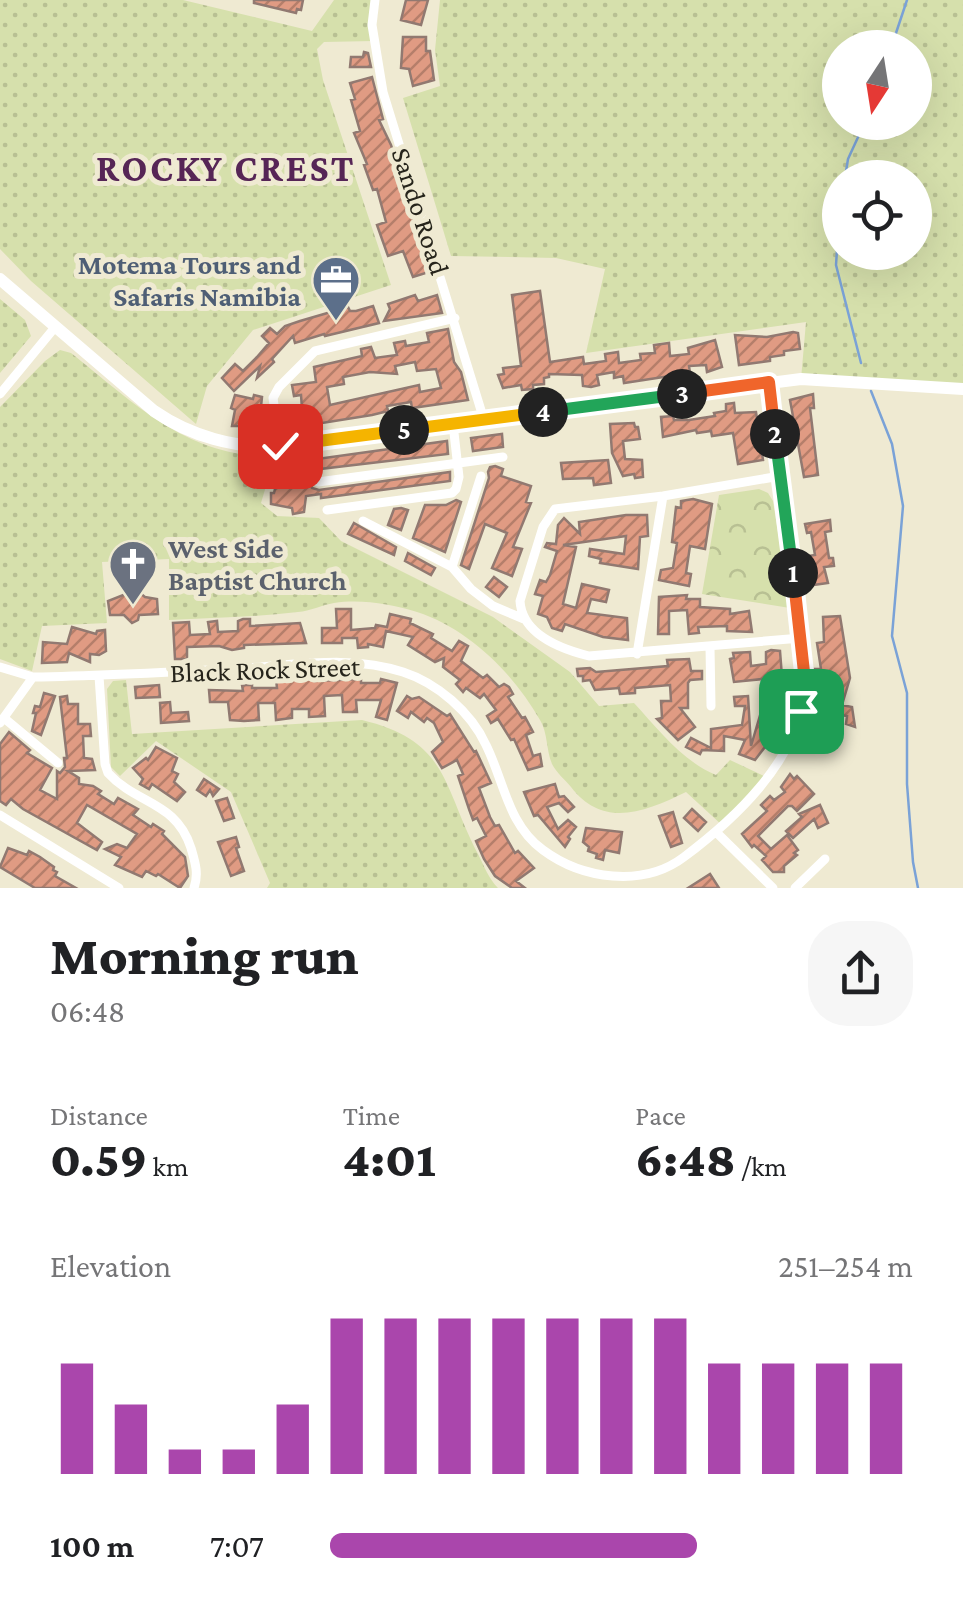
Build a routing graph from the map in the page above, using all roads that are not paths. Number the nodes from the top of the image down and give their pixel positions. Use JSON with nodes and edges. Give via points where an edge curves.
{"nodes":[{"id":1,"x":375,"y":0,"type":"edge"},
{"id":2,"x":0,"y":279,"type":"edge"},
{"id":3,"x":455,"y":318,"type":"junction"},
{"id":4,"x":56,"y":326,"type":"junction"},
{"id":5,"x":769,"y":382,"type":"junction"},
{"id":6,"x":963,"y":389,"type":"edge"},
{"id":7,"x":0,"y":394,"type":"edge"},
{"id":8,"x":484,"y":420,"type":"junction"},
{"id":9,"x":453,"y":424,"type":"junction"},
{"id":10,"x":280,"y":446,"type":"junction"},
{"id":11,"x":502,"y":457,"type":"dead end"},
{"id":12,"x":457,"y":462,"type":"junction"},
{"id":13,"x":480,"y":476,"type":"dead end"},
{"id":14,"x":780,"y":476,"type":"junction"},
{"id":15,"x":318,"y":482,"type":"dead end"},
{"id":16,"x":662,"y":496,"type":"junction"},
{"id":17,"x":327,"y":510,"type":"dead end"},
{"id":18,"x":363,"y":521,"type":"dead end"},
{"id":19,"x":452,"y":567,"type":"junction"},
{"id":20,"x":524,"y":619,"type":"junction"},
{"id":21,"x":801,"y":638,"type":"junction"},
{"id":22,"x":710,"y":647,"type":"junction"},
{"id":23,"x":636,"y":654,"type":"junction"},
{"id":24,"x":0,"y":667,"type":"edge"},
{"id":25,"x":99,"y":676,"type":"junction"},
{"id":26,"x":33,"y":677,"type":"junction"},
{"id":27,"x":711,"y":706,"type":"dead end"},
{"id":28,"x":2,"y":721,"type":"edge"},
{"id":29,"x":58,"y":763,"type":"dead end"},
{"id":30,"x":0,"y":815,"type":"edge"},
{"id":31,"x":716,"y":833,"type":"junction"},
{"id":32,"x":825,"y":859,"type":"dead end"},
{"id":33,"x":119,"y":888,"type":"edge"},
{"id":34,"x":194,"y":888,"type":"edge"},
{"id":35,"x":773,"y":888,"type":"edge"},
{"id":36,"x":794,"y":888,"type":"edge"}],
"edges":[{"from":1,"to":3,"type":"street","name":"Sando Road","via":[[372,25],[383,92]]},
{"from":2,"to":4,"type":"street"},
{"from":3,"to":8,"type":"street","name":"Sando Road"},
{"from":3,"to":10,"type":"street","via":[[308,356],[273,398]]},
{"from":4,"to":7,"type":"street"},
{"from":4,"to":10,"type":"street","via":[[166,420],[227,443]]},
{"from":5,"to":6,"type":"street","via":[[824,378]]},
{"from":5,"to":8,"type":"street"},
{"from":5,"to":14,"type":"street","name":"Black Rock Street"},
{"from":8,"to":9,"type":"street"},
{"from":9,"to":10,"type":"street"},
{"from":9,"to":12,"type":"street"},
{"from":11,"to":12,"type":"street"},
{"from":12,"to":15,"type":"street"},
{"from":12,"to":17,"type":"street","via":[[459,483],[452,492]]},
{"from":13,"to":19,"type":"street"},
{"from":14,"to":16,"type":"street"},
{"from":14,"to":21,"type":"street","name":"Black Rock Street"},
{"from":16,"to":20,"type":"street","via":[[555,509],[543,526],[520,601]]},
{"from":16,"to":23,"type":"street"},
{"from":18,"to":19,"type":"street"},
{"from":19,"to":20,"type":"street","via":[[492,606]]},
{"from":20,"to":23,"type":"street","via":[[576,653]]},
{"from":21,"to":22,"type":"street"},
{"from":21,"to":31,"type":"street","name":"Black Rock Street","via":[[805,698],[789,744]]},
{"from":22,"to":23,"type":"street"},
{"from":22,"to":27,"type":"street"},
{"from":24,"to":26,"type":"street","name":"Black Rock Street"},
{"from":25,"to":26,"type":"street","name":"Black Rock Street"},
{"from":25,"to":31,"type":"street","name":"Black Rock Street","via":[[346,663],[382,667],[422,680],[460,709],[487,746],[519,824],[563,863],[601,875],[641,874],[678,862]]},
{"from":25,"to":34,"type":"street","via":[[108,773],[184,829],[197,868]]},
{"from":26,"to":28,"type":"street"},
{"from":28,"to":29,"type":"street"},
{"from":30,"to":33,"type":"street"},
{"from":31,"to":35,"type":"street"},
{"from":32,"to":36,"type":"street"}]}
